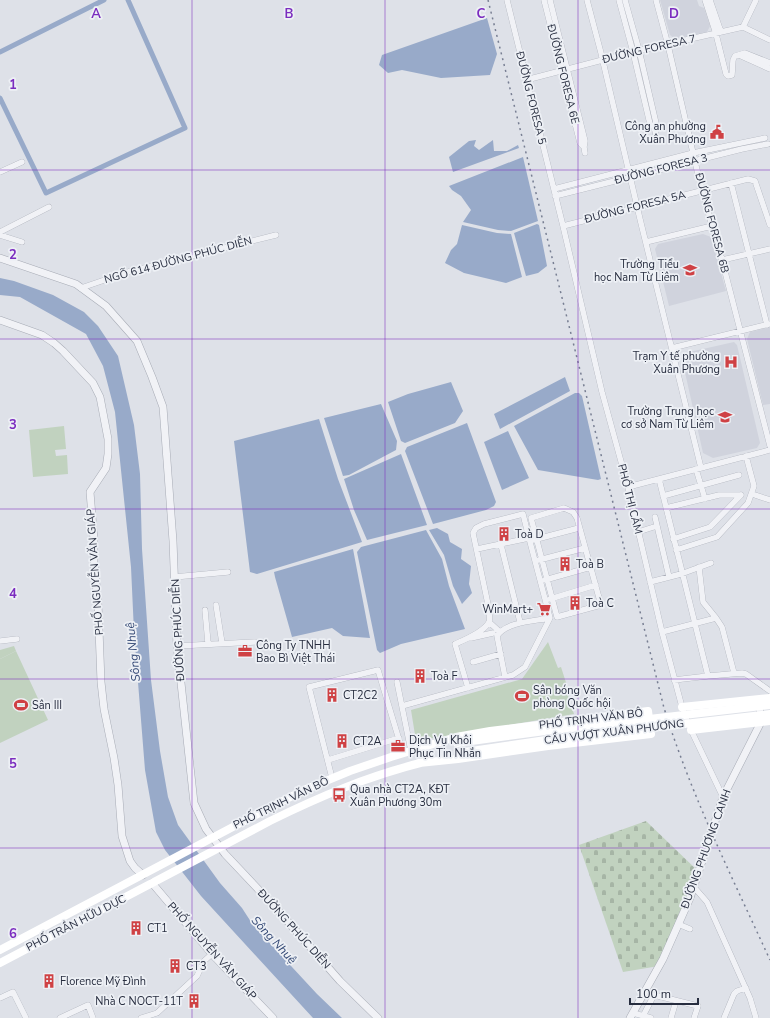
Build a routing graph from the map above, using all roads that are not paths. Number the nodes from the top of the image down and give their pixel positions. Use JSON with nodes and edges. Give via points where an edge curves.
{"nodes":[{"id":1,"x":506,"y":0,"type":"edge"},
{"id":2,"x":544,"y":0,"type":"edge"},
{"id":3,"x":550,"y":0,"type":"edge"},
{"id":4,"x":586,"y":0,"type":"edge"},
{"id":5,"x":619,"y":0,"type":"edge"},
{"id":6,"x":625,"y":0,"type":"edge"},
{"id":7,"x":656,"y":0,"type":"edge"},
{"id":8,"x":705,"y":0,"type":"edge"},
{"id":9,"x":710,"y":0,"type":"edge"},
{"id":10,"x":756,"y":0,"type":"edge"},
{"id":11,"x":743,"y":27,"type":"junction"},
{"id":12,"x":718,"y":33,"type":"junction"},
{"id":13,"x":770,"y":40,"type":"edge"},
{"id":14,"x":668,"y":44,"type":"junction"},
{"id":15,"x":636,"y":51,"type":"junction"},
{"id":16,"x":739,"y":55,"type":"junction"},
{"id":17,"x":603,"y":60,"type":"junction"},
{"id":18,"x":770,"y":63,"type":"edge"},
{"id":19,"x":770,"y":69,"type":"edge"},
{"id":20,"x":565,"y":70,"type":"junction"},
{"id":21,"x":526,"y":80,"type":"junction"},
{"id":22,"x":769,"y":132,"type":"edge"},
{"id":23,"x":656,"y":136,"type":"dead end"},
{"id":24,"x":765,"y":138,"type":"junction"},
{"id":25,"x":769,"y":146,"type":"edge"},
{"id":26,"x":584,"y":150,"type":"dead end"},
{"id":27,"x":693,"y":153,"type":"junction"},
{"id":28,"x":695,"y":161,"type":"junction"},
{"id":29,"x":22,"y":162,"type":"dead end"},
{"id":30,"x":628,"y":170,"type":"junction"},
{"id":31,"x":0,"y":172,"type":"edge"},
{"id":32,"x":630,"y":177,"type":"junction"},
{"id":33,"x":731,"y":183,"type":"junction"},
{"id":34,"x":554,"y":189,"type":"junction"},
{"id":35,"x":702,"y":190,"type":"junction"},
{"id":36,"x":555,"y":196,"type":"junction"},
{"id":37,"x":49,"y":207,"type":"dead end"},
{"id":38,"x":637,"y":207,"type":"junction"},
{"id":39,"x":770,"y":225,"type":"edge"},
{"id":40,"x":564,"y":226,"type":"junction"},
{"id":41,"x":712,"y":226,"type":"junction"},
{"id":42,"x":0,"y":234,"type":"edge"},
{"id":43,"x":276,"y":235,"type":"dead end"},
{"id":44,"x":22,"y":242,"type":"dead end"},
{"id":45,"x":646,"y":242,"type":"junction"},
{"id":46,"x":770,"y":249,"type":"edge"},
{"id":47,"x":749,"y":254,"type":"junction"},
{"id":48,"x":0,"y":258,"type":"edge"},
{"id":49,"x":722,"y":260,"type":"junction"},
{"id":50,"x":81,"y":288,"type":"junction"},
{"id":51,"x":0,"y":320,"type":"edge"},
{"id":52,"x":768,"y":324,"type":"edge"},
{"id":53,"x":741,"y":331,"type":"junction"},
{"id":54,"x":672,"y":348,"type":"junction"},
{"id":55,"x":770,"y":446,"type":"edge"},
{"id":56,"x":770,"y":450,"type":"edge"},
{"id":57,"x":746,"y":456,"type":"junction"},
{"id":58,"x":699,"y":468,"type":"junction"},
{"id":59,"x":739,"y":475,"type":"dead end"},
{"id":60,"x":659,"y":479,"type":"junction"},
{"id":61,"x":701,"y":486,"type":"junction"},
{"id":62,"x":628,"y":487,"type":"junction"},
{"id":63,"x":752,"y":494,"type":"junction"},
{"id":64,"x":663,"y":496,"type":"junction"},
{"id":65,"x":705,"y":499,"type":"junction"},
{"id":66,"x":770,"y":500,"type":"edge"},
{"id":67,"x":666,"y":508,"type":"junction"},
{"id":68,"x":655,"y":518,"type":"dead end"},
{"id":69,"x":657,"y":526,"type":"junction"},
{"id":70,"x":579,"y":528,"type":"junction"},
{"id":71,"x":638,"y":532,"type":"junction"},
{"id":72,"x":530,"y":539,"type":"junction"},
{"id":73,"x":536,"y":539,"type":"junction"},
{"id":74,"x":673,"y":539,"type":"junction"},
{"id":75,"x":501,"y":545,"type":"junction"},
{"id":76,"x":585,"y":548,"type":"junction"},
{"id":77,"x":477,"y":550,"type":"junction"},
{"id":78,"x":676,"y":550,"type":"junction"},
{"id":79,"x":542,"y":560,"type":"junction"},
{"id":80,"x":535,"y":561,"type":"junction"},
{"id":81,"x":711,"y":563,"type":"dead end"},
{"id":82,"x":591,"y":567,"type":"junction"},
{"id":83,"x":699,"y":567,"type":"junction"},
{"id":84,"x":228,"y":572,"type":"dead end"},
{"id":85,"x":682,"y":574,"type":"junction"},
{"id":86,"x":174,"y":577,"type":"junction"},
{"id":87,"x":669,"y":577,"type":"junction"},
{"id":88,"x":547,"y":580,"type":"junction"},
{"id":89,"x":540,"y":581,"type":"junction"},
{"id":90,"x":650,"y":582,"type":"junction"},
{"id":91,"x":596,"y":585,"type":"junction"},
{"id":92,"x":552,"y":598,"type":"junction"},
{"id":93,"x":545,"y":600,"type":"junction"},
{"id":94,"x":216,"y":605,"type":"dead end"},
{"id":95,"x":205,"y":610,"type":"dead end"},
{"id":96,"x":550,"y":618,"type":"junction"},
{"id":97,"x":716,"y":618,"type":"junction"},
{"id":98,"x":489,"y":622,"type":"junction"},
{"id":99,"x":520,"y":622,"type":"junction"},
{"id":100,"x":694,"y":623,"type":"junction"},
{"id":101,"x":484,"y":628,"type":"junction"},
{"id":102,"x":662,"y":632,"type":"junction"},
{"id":103,"x":496,"y":634,"type":"junction"},
{"id":104,"x":469,"y":638,"type":"junction"},
{"id":105,"x":17,"y":639,"type":"dead end"},
{"id":106,"x":0,"y":641,"type":"edge"},
{"id":107,"x":254,"y":642,"type":"dead end"},
{"id":108,"x":208,"y":643,"type":"junction"},
{"id":109,"x":222,"y":643,"type":"junction"},
{"id":110,"x":177,"y":646,"type":"junction"},
{"id":111,"x":501,"y":654,"type":"junction"},
{"id":112,"x":473,"y":662,"type":"dead end"},
{"id":113,"x":734,"y":673,"type":"junction"},
{"id":114,"x":708,"y":676,"type":"junction"},
{"id":115,"x":505,"y":677,"type":"junction"},
{"id":116,"x":674,"y":680,"type":"junction"},
{"id":117,"x":397,"y":682,"type":"dead end"},
{"id":118,"x":468,"y":688,"type":"junction"},
{"id":119,"x":770,"y":691,"type":"edge"},
{"id":120,"x":770,"y":698,"type":"edge"},
{"id":121,"x":759,"y":699,"type":"junction"},
{"id":122,"x":770,"y":705,"type":"edge"},
{"id":123,"x":402,"y":706,"type":"junction"},
{"id":124,"x":682,"y":707,"type":"junction"},
{"id":125,"x":770,"y":714,"type":"edge"},
{"id":126,"x":770,"y":721,"type":"edge"},
{"id":127,"x":761,"y":722,"type":"junction"},
{"id":128,"x":691,"y":730,"type":"junction"},
{"id":129,"x":399,"y":738,"type":"junction"},
{"id":130,"x":457,"y":743,"type":"joint"},
{"id":131,"x":426,"y":747,"type":"junction"},
{"id":132,"x":407,"y":752,"type":"junction"},
{"id":133,"x":458,"y":753,"type":"joint"},
{"id":134,"x":328,"y":760,"type":"junction"},
{"id":135,"x":419,"y":763,"type":"junction"},
{"id":136,"x":332,"y":778,"type":"junction"},
{"id":137,"x":723,"y":797,"type":"junction"},
{"id":138,"x":210,"y":840,"type":"junction"},
{"id":139,"x":217,"y":849,"type":"junction"},
{"id":140,"x":143,"y":875,"type":"junction"},
{"id":141,"x":152,"y":883,"type":"junction"},
{"id":142,"x":698,"y":891,"type":"junction"},
{"id":143,"x":678,"y":924,"type":"junction"},
{"id":144,"x":690,"y":929,"type":"dead end"},
{"id":145,"x":0,"y":950,"type":"edge"},
{"id":146,"x":212,"y":954,"type":"junction"},
{"id":147,"x":0,"y":963,"type":"edge"},
{"id":148,"x":744,"y":983,"type":"junction"},
{"id":149,"x":0,"y":998,"type":"edge"},
{"id":150,"x":676,"y":1001,"type":"junction"},
{"id":151,"x":159,"y":1015,"type":"edge"},
{"id":152,"x":643,"y":1016,"type":"junction"},
{"id":153,"x":631,"y":1017,"type":"edge"},
{"id":154,"x":26,"y":1018,"type":"edge"},
{"id":155,"x":60,"y":1018,"type":"edge"},
{"id":156,"x":93,"y":1018,"type":"edge"},
{"id":157,"x":141,"y":1018,"type":"edge"},
{"id":158,"x":273,"y":1018,"type":"edge"},
{"id":159,"x":378,"y":1018,"type":"edge"},
{"id":160,"x":651,"y":1018,"type":"edge"},
{"id":161,"x":671,"y":1018,"type":"edge"},
{"id":162,"x":694,"y":1018,"type":"edge"},
{"id":163,"x":724,"y":1018,"type":"edge"},
{"id":164,"x":756,"y":1018,"type":"edge"}],
"edges":[{"from":1,"to":21,"type":"street","name":"ĐƯỜNG FORESA 5"},
{"from":2,"to":20,"type":"street","name":"ĐƯỜNG FORESA 6E"},
{"from":3,"to":20,"type":"street","name":"ĐƯỜNG FORESA 6E"},
{"from":4,"to":17,"type":"street"},
{"from":5,"to":15,"type":"street"},
{"from":6,"to":15,"type":"street"},
{"from":7,"to":14,"type":"street","name":"ĐƯỜNG FORESA 6B"},
{"from":8,"to":12,"type":"street"},
{"from":9,"to":12,"type":"street"},
{"from":10,"to":11,"type":"street"},
{"from":11,"to":12,"type":"street","name":"ĐƯỜNG FORESA 7"},
{"from":11,"to":13,"type":"street"},
{"from":12,"to":14,"type":"street","name":"ĐƯỜNG FORESA 7"},
{"from":12,"to":16,"type":"street","via":[[728,76],[732,75],[735,56]]},
{"from":14,"to":15,"type":"street","name":"ĐƯỜNG FORESA 7"},
{"from":14,"to":27,"type":"street","name":"ĐƯỜNG FORESA 6B"},
{"from":15,"to":17,"type":"street","name":"ĐƯỜNG FORESA 7"},
{"from":15,"to":23,"type":"street","via":[[656,123]]},
{"from":16,"to":18,"type":"street","via":[[745,53]]},
{"from":16,"to":19,"type":"street"},
{"from":17,"to":20,"type":"street","name":"ĐƯỜNG FORESA 7"},
{"from":17,"to":30,"type":"street"},
{"from":20,"to":21,"type":"street","name":"ĐƯỜNG FORESA 7"},
{"from":20,"to":26,"type":"street","name":"ĐƯỜNG FORESA 6E","via":[[585,142]]},
{"from":21,"to":34,"type":"street","name":"ĐƯỜNG FORESA 5"},
{"from":22,"to":24,"type":"street"},
{"from":24,"to":25,"type":"street"},
{"from":24,"to":27,"type":"street","name":"ĐƯỜNG FORESA 3"},
{"from":25,"to":28,"type":"street","name":"ĐƯỜNG FORESA 3"},
{"from":27,"to":28,"type":"street","name":"ĐƯỜNG FORESA 6B"},
{"from":27,"to":30,"type":"street","name":"ĐƯỜNG FORESA 3"},
{"from":28,"to":32,"type":"street","name":"ĐƯỜNG FORESA 3"},
{"from":28,"to":35,"type":"street","name":"ĐƯỜNG FORESA 6B"},
{"from":29,"to":31,"type":"street"},
{"from":30,"to":32,"type":"street"},
{"from":30,"to":34,"type":"street","name":"ĐƯỜNG FORESA 3"},
{"from":32,"to":36,"type":"street","name":"ĐƯỜNG FORESA 3"},
{"from":32,"to":38,"type":"street"},
{"from":33,"to":35,"type":"street","name":"ĐƯỜNG FORESA 5A"},
{"from":33,"to":39,"type":"street","name":"ĐƯỜNG FORESA 5A","via":[[748,179],[754,181]]},
{"from":33,"to":47,"type":"street"},
{"from":34,"to":36,"type":"street","name":"ĐƯỜNG FORESA 5"},
{"from":35,"to":38,"type":"street","name":"ĐƯỜNG FORESA 5A"},
{"from":35,"to":41,"type":"street","name":"ĐƯỜNG FORESA 6B"},
{"from":36,"to":40,"type":"street","name":"PHỐ THỊ CẨM"},
{"from":37,"to":42,"type":"street"},
{"from":38,"to":40,"type":"street","name":"ĐƯỜNG FORESA 5A"},
{"from":38,"to":45,"type":"street"},
{"from":40,"to":62,"type":"street","name":"PHỐ THỊ CẨM","via":[[602,392]]},
{"from":41,"to":45,"type":"street"},
{"from":41,"to":49,"type":"street","name":"ĐƯỜNG FORESA 6B"},
{"from":42,"to":44,"type":"street"},
{"from":43,"to":50,"type":"street","name":"NGÕ 614 ĐƯỜNG PHÚC DIỄN","via":[[128,272]]},
{"from":45,"to":54,"type":"street"},
{"from":46,"to":47,"type":"street"},
{"from":47,"to":49,"type":"street"},
{"from":47,"to":52,"type":"street"},
{"from":48,"to":50,"type":"street","name":"ĐƯỜNG PHÚC DIỄN","via":[[76,284]]},
{"from":49,"to":53,"type":"street","name":"ĐƯỜNG FORESA 6B"},
{"from":50,"to":86,"type":"street","name":"ĐƯỜNG PHÚC DIỄN","via":[[106,306],[137,341],[163,407]]},
{"from":51,"to":140,"type":"street","name":"PHỐ NGUYỄN VĂN GIÁP","via":[[42,335],[54,343],[93,383],[100,397],[108,439],[108,454],[106,468],[90,492],[101,682],[118,785],[122,836],[130,861]]},
{"from":52,"to":53,"type":"street"},
{"from":53,"to":54,"type":"street"},
{"from":53,"to":55,"type":"street","name":"ĐƯỜNG FORESA 6B"},
{"from":54,"to":58,"type":"street"},
{"from":56,"to":57,"type":"street"},
{"from":57,"to":58,"type":"street"},
{"from":57,"to":63,"type":"street","via":[[754,486]]},
{"from":58,"to":60,"type":"street"},
{"from":58,"to":61,"type":"street"},
{"from":59,"to":61,"type":"street"},
{"from":60,"to":62,"type":"street"},
{"from":60,"to":64,"type":"street"},
{"from":61,"to":64,"type":"street"},
{"from":61,"to":65,"type":"street"},
{"from":62,"to":71,"type":"street","name":"PHỐ THỊ CẨM"},
{"from":63,"to":66,"type":"street"},
{"from":63,"to":78,"type":"street","via":[[748,503],[717,537]]},
{"from":64,"to":67,"type":"street"},
{"from":65,"to":67,"type":"street"},
{"from":65,"to":74,"type":"street","via":[[741,495],[710,527]]},
{"from":67,"to":74,"type":"street"},
{"from":68,"to":69,"type":"street"},
{"from":69,"to":71,"type":"street"},
{"from":69,"to":87,"type":"street"},
{"from":70,"to":73,"type":"street"},
{"from":70,"to":73,"type":"street","via":[[573,512],[564,508],[531,518]]},
{"from":70,"to":76,"type":"street"},
{"from":71,"to":90,"type":"street","name":"PHỐ THỊ CẨM"},
{"from":72,"to":73,"type":"street"},
{"from":72,"to":75,"type":"street"},
{"from":72,"to":77,"type":"street","via":[[523,514],[476,528],[473,533]]},
{"from":72,"to":80,"type":"street"},
{"from":73,"to":79,"type":"street"},
{"from":74,"to":78,"type":"street"},
{"from":75,"to":77,"type":"street"},
{"from":75,"to":99,"type":"street"},
{"from":76,"to":79,"type":"street"},
{"from":76,"to":82,"type":"street"},
{"from":77,"to":98,"type":"street","via":[[490,609]]},
{"from":78,"to":85,"type":"street"},
{"from":79,"to":80,"type":"street"},
{"from":79,"to":88,"type":"street"},
{"from":80,"to":89,"type":"street"},
{"from":81,"to":83,"type":"street"},
{"from":82,"to":88,"type":"street"},
{"from":82,"to":91,"type":"street"},
{"from":83,"to":85,"type":"street"},
{"from":83,"to":97,"type":"street","via":[[703,602]]},
{"from":84,"to":86,"type":"street"},
{"from":85,"to":87,"type":"street"},
{"from":85,"to":100,"type":"street"},
{"from":86,"to":110,"type":"street","name":"ĐƯỜNG PHÚC DIỄN"},
{"from":87,"to":90,"type":"street"},
{"from":88,"to":89,"type":"street"},
{"from":88,"to":92,"type":"street"},
{"from":89,"to":93,"type":"street"},
{"from":90,"to":102,"type":"street","name":"PHỐ THỊ CẨM"},
{"from":91,"to":92,"type":"street"},
{"from":91,"to":92,"type":"street","via":[[601,606],[557,617]]},
{"from":92,"to":93,"type":"street"},
{"from":93,"to":96,"type":"street"},
{"from":94,"to":109,"type":"street"},
{"from":95,"to":108,"type":"street"},
{"from":96,"to":99,"type":"street"},
{"from":96,"to":115,"type":"street","via":[[525,667]]},
{"from":97,"to":100,"type":"street"},
{"from":97,"to":113,"type":"street","via":[[722,627]]},
{"from":98,"to":101,"type":"street"},
{"from":98,"to":103,"type":"street"},
{"from":99,"to":103,"type":"street"},
{"from":100,"to":102,"type":"street"},
{"from":100,"to":114,"type":"street"},
{"from":101,"to":103,"type":"street"},
{"from":101,"to":104,"type":"street"},
{"from":102,"to":116,"type":"street","name":"PHỐ THỊ CẨM"},
{"from":103,"to":104,"type":"street"},
{"from":103,"to":111,"type":"street"},
{"from":104,"to":118,"type":"street","via":[[455,644]]},
{"from":105,"to":106,"type":"street"},
{"from":107,"to":109,"type":"street"},
{"from":108,"to":109,"type":"street"},
{"from":108,"to":110,"type":"street"},
{"from":110,"to":138,"type":"street","name":"ĐƯỜNG PHÚC DIỄN","via":[[194,803]]},
{"from":111,"to":112,"type":"street"},
{"from":111,"to":115,"type":"street"},
{"from":113,"to":114,"type":"street"},
{"from":113,"to":119,"type":"street","via":[[746,674]]},
{"from":114,"to":116,"type":"street"},
{"from":115,"to":118,"type":"street"},
{"from":116,"to":124,"type":"street","name":"PHỐ THỊ CẨM"},
{"from":117,"to":123,"type":"street"},
{"from":118,"to":123,"type":"street"},
{"from":120,"to":121,"type":"main road"},
{"from":121,"to":124,"type":"main road"},
{"from":121,"to":127,"type":"street"},
{"from":122,"to":130,"type":"main road","name":"CẦU VƯỢT XUÂN PHƯƠNG","bridge":true,"via":[[545,730]]},
{"from":123,"to":132,"type":"street"},
{"from":124,"to":128,"type":"street","name":"PHỐ THỊ CẨM"},
{"from":125,"to":133,"type":"main road","name":"CẦU VƯỢT XUÂN PHƯƠNG","bridge":true},
{"from":126,"to":127,"type":"main road"},
{"from":127,"to":128,"type":"main road"},
{"from":127,"to":137,"type":"street","name":"ĐƯỜNG PHƯƠNG CANH"},
{"from":128,"to":137,"type":"street","name":"PHỐ THỊ CẨM"},
{"from":129,"to":132,"type":"street"},
{"from":129,"to":134,"type":"street"},
{"from":129,"to":134,"type":"street","via":[[378,670],[309,686]]},
{"from":130,"to":131,"type":"main road","name":"PHỐ TRỊNH VĂN BÔ"},
{"from":131,"to":132,"type":"main road","name":"PHỐ TRỊNH VĂN BÔ"},
{"from":131,"to":135,"type":"main road","name":"PHỐ TRỊNH VĂN BÔ","via":[[456,737],[490,731],[648,711],[651,734]]},
{"from":132,"to":136,"type":"main road","name":"PHỐ TRỊNH VĂN BÔ"},
{"from":133,"to":135,"type":"main road","name":"PHỐ TRỊNH VĂN BÔ"},
{"from":134,"to":136,"type":"street"},
{"from":135,"to":139,"type":"main road","name":"PHỐ TRỊNH VĂN BÔ","via":[[339,789]]},
{"from":136,"to":138,"type":"main road","name":"PHỐ TRỊNH VĂN BÔ"},
{"from":137,"to":142,"type":"street","name":"ĐƯỜNG PHƯƠNG CANH"},
{"from":138,"to":139,"type":"street","name":"ĐƯỜNG PHÚC DIỄN"},
{"from":138,"to":140,"type":"main road","name":"PHỐ TRỊNH VĂN BÔ"},
{"from":139,"to":141,"type":"main road","name":"PHỐ TRỊNH VĂN BÔ"},
{"from":139,"to":159,"type":"street","name":"ĐƯỜNG PHÚC DIỄN"},
{"from":140,"to":145,"type":"main road","name":"PHỐ TRẦN HỮU DỰC"},
{"from":141,"to":146,"type":"street","name":"PHỐ NGUYỄN VĂN GIÁP"},
{"from":141,"to":147,"type":"main road","name":"PHỐ TRẦN HỮU DỰC"},
{"from":142,"to":143,"type":"street","name":"ĐƯỜNG PHƯƠNG CANH"},
{"from":142,"to":148,"type":"street","via":[[707,902]]},
{"from":143,"to":144,"type":"street"},
{"from":143,"to":153,"type":"street","name":"ĐƯỜNG PHƯƠNG CANH","via":[[663,959]]},
{"from":146,"to":151,"type":"street","via":[[204,962],[197,976]]},
{"from":146,"to":158,"type":"street","name":"PHỐ NGUYỄN VĂN GIÁP"},
{"from":148,"to":163,"type":"street","via":[[734,994]]},
{"from":148,"to":164,"type":"street"},
{"from":149,"to":154,"type":"street","via":[[12,992]]},
{"from":150,"to":152,"type":"street","via":[[654,995]]},
{"from":150,"to":161,"type":"street"},
{"from":150,"to":162,"type":"street","via":[[698,1006]]},
{"from":151,"to":157,"type":"street"},
{"from":152,"to":153,"type":"street"},
{"from":152,"to":160,"type":"street"},
{"from":155,"to":156,"type":"street","via":[[88,1005]]}]}
